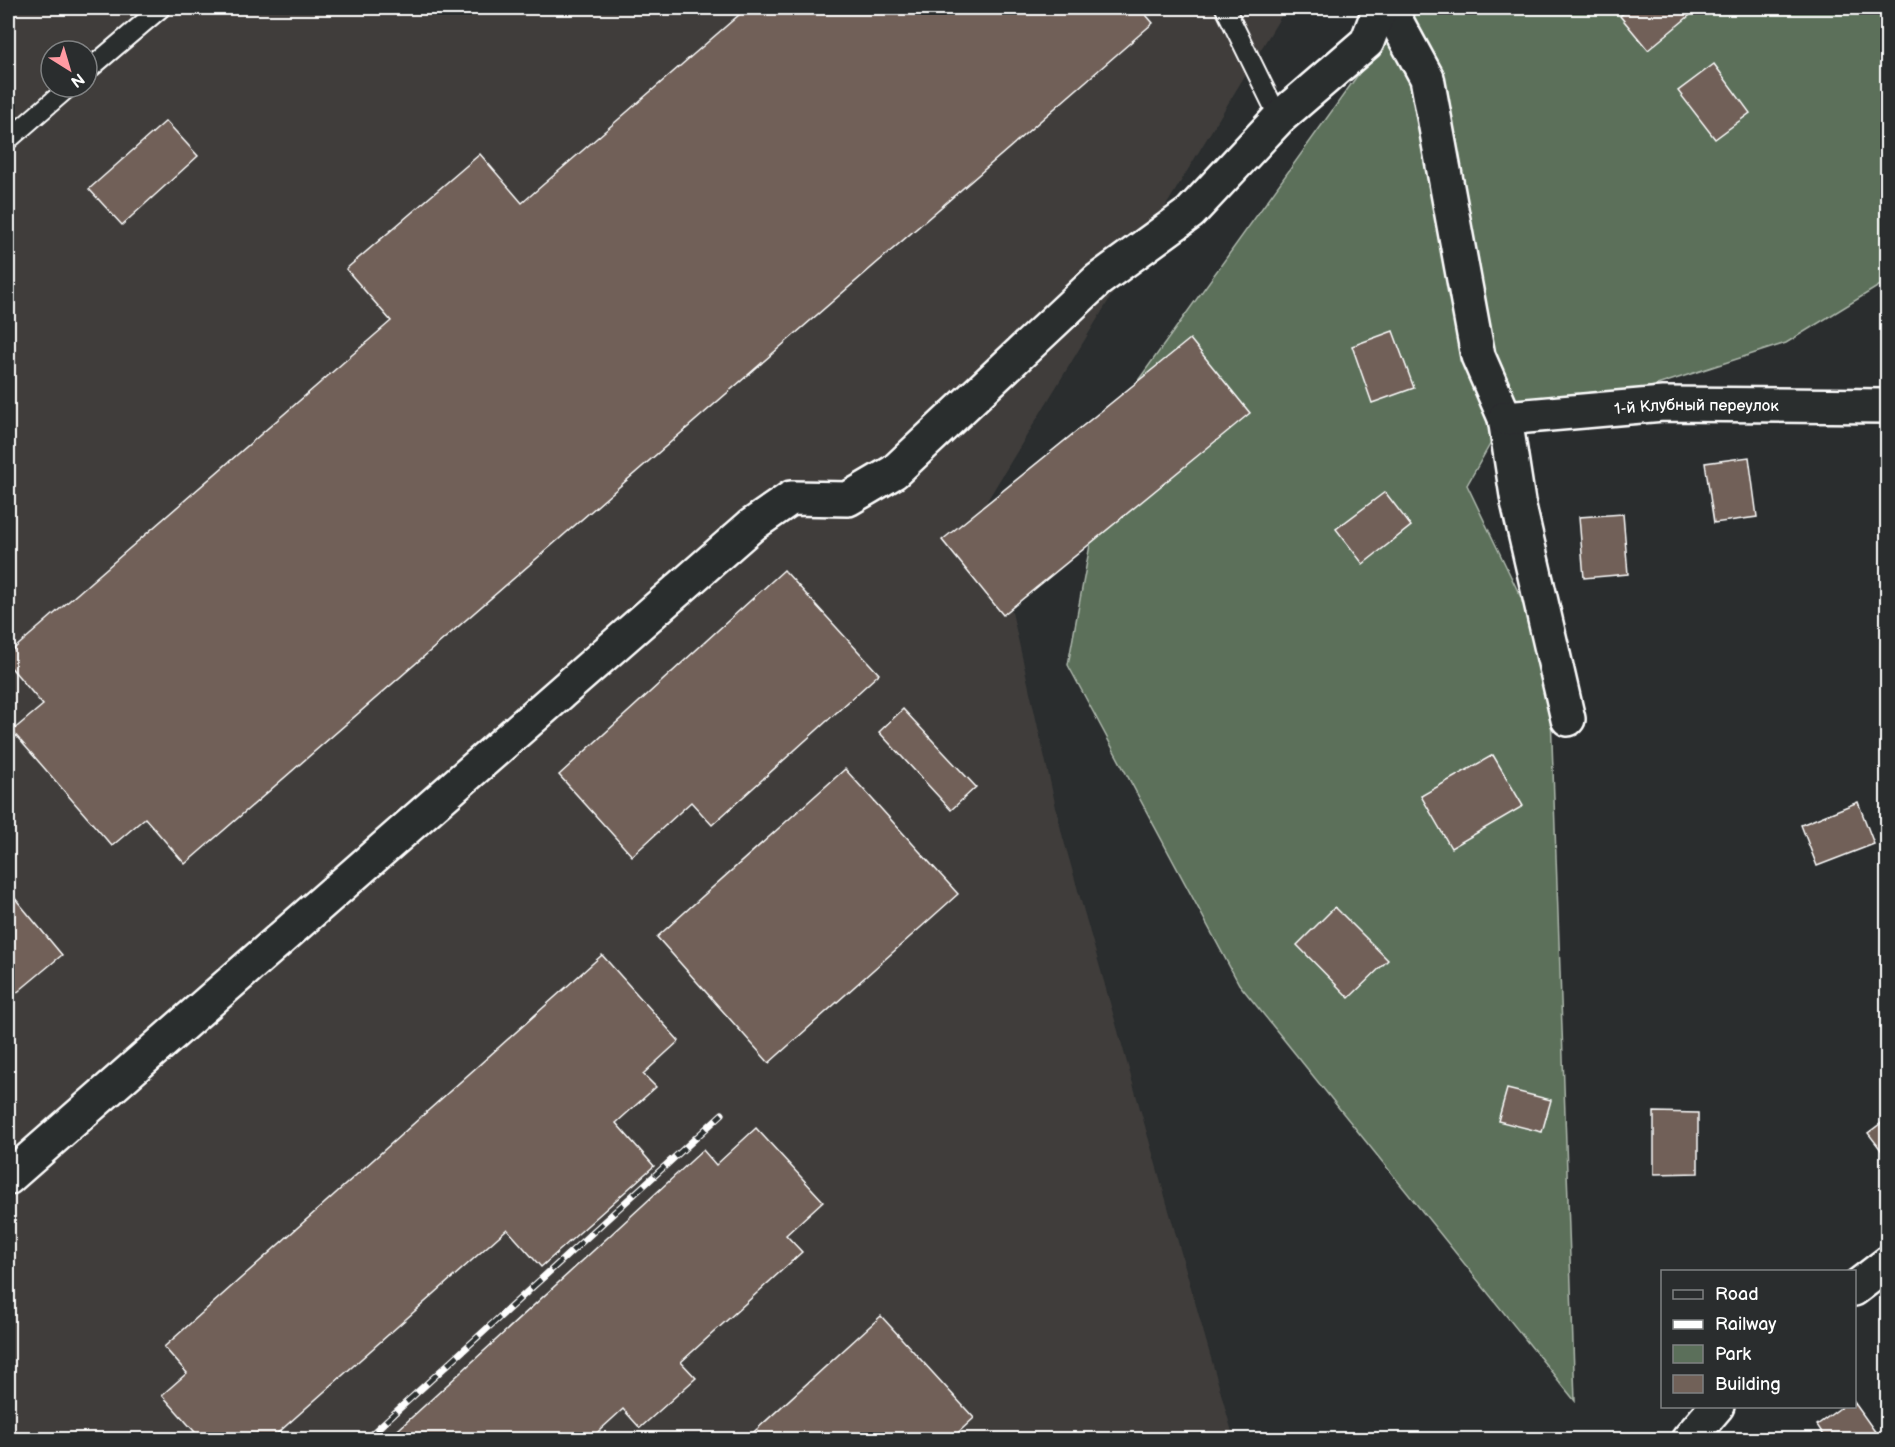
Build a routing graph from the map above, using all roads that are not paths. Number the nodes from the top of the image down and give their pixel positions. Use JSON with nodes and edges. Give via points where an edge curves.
{"nodes":[{"id":1,"x":161,"y":8,"type":"edge"},
{"id":2,"x":1225,"y":8,"type":"edge"},
{"id":3,"x":1380,"y":8,"type":"edge"},
{"id":4,"x":1389,"y":8,"type":"edge"},
{"id":5,"x":99,"y":62,"type":"edge"},
{"id":6,"x":55,"y":99,"type":"edge"},
{"id":7,"x":1279,"y":118,"type":"junction"},
{"id":8,"x":8,"y":140,"type":"edge"},
{"id":9,"x":1887,"y":406,"type":"edge"},
{"id":10,"x":1505,"y":418,"type":"junction"},
{"id":11,"x":1568,"y":719,"type":"dead end"},
{"id":12,"x":8,"y":1178,"type":"edge"},
{"id":13,"x":1887,"y":1263,"type":"edge"},
{"id":14,"x":1856,"y":1287,"type":"edge"},
{"id":15,"x":1716,"y":1408,"type":"edge"},
{"id":16,"x":1688,"y":1440,"type":"edge"}],
"edges":[{"from":1,"to":5,"type":"lane"},
{"from":2,"to":7,"type":"lane"},
{"from":3,"to":7,"type":"street","via":[[1367,42]]},
{"from":4,"to":10,"type":"street","via":[[1427,78],[1478,356]]},
{"from":6,"to":8,"type":"lane"},
{"from":7,"to":12,"type":"street","via":[[1190,213],[1098,280],[894,472],[848,499],[791,498],[752,525]]},
{"from":9,"to":10,"type":"street","name":"1-й Клубный переулок","via":[[1663,404]]},
{"from":10,"to":11,"type":"street","via":[[1518,502]]},
{"from":13,"to":14,"type":"street"},
{"from":15,"to":16,"type":"street"}]}
